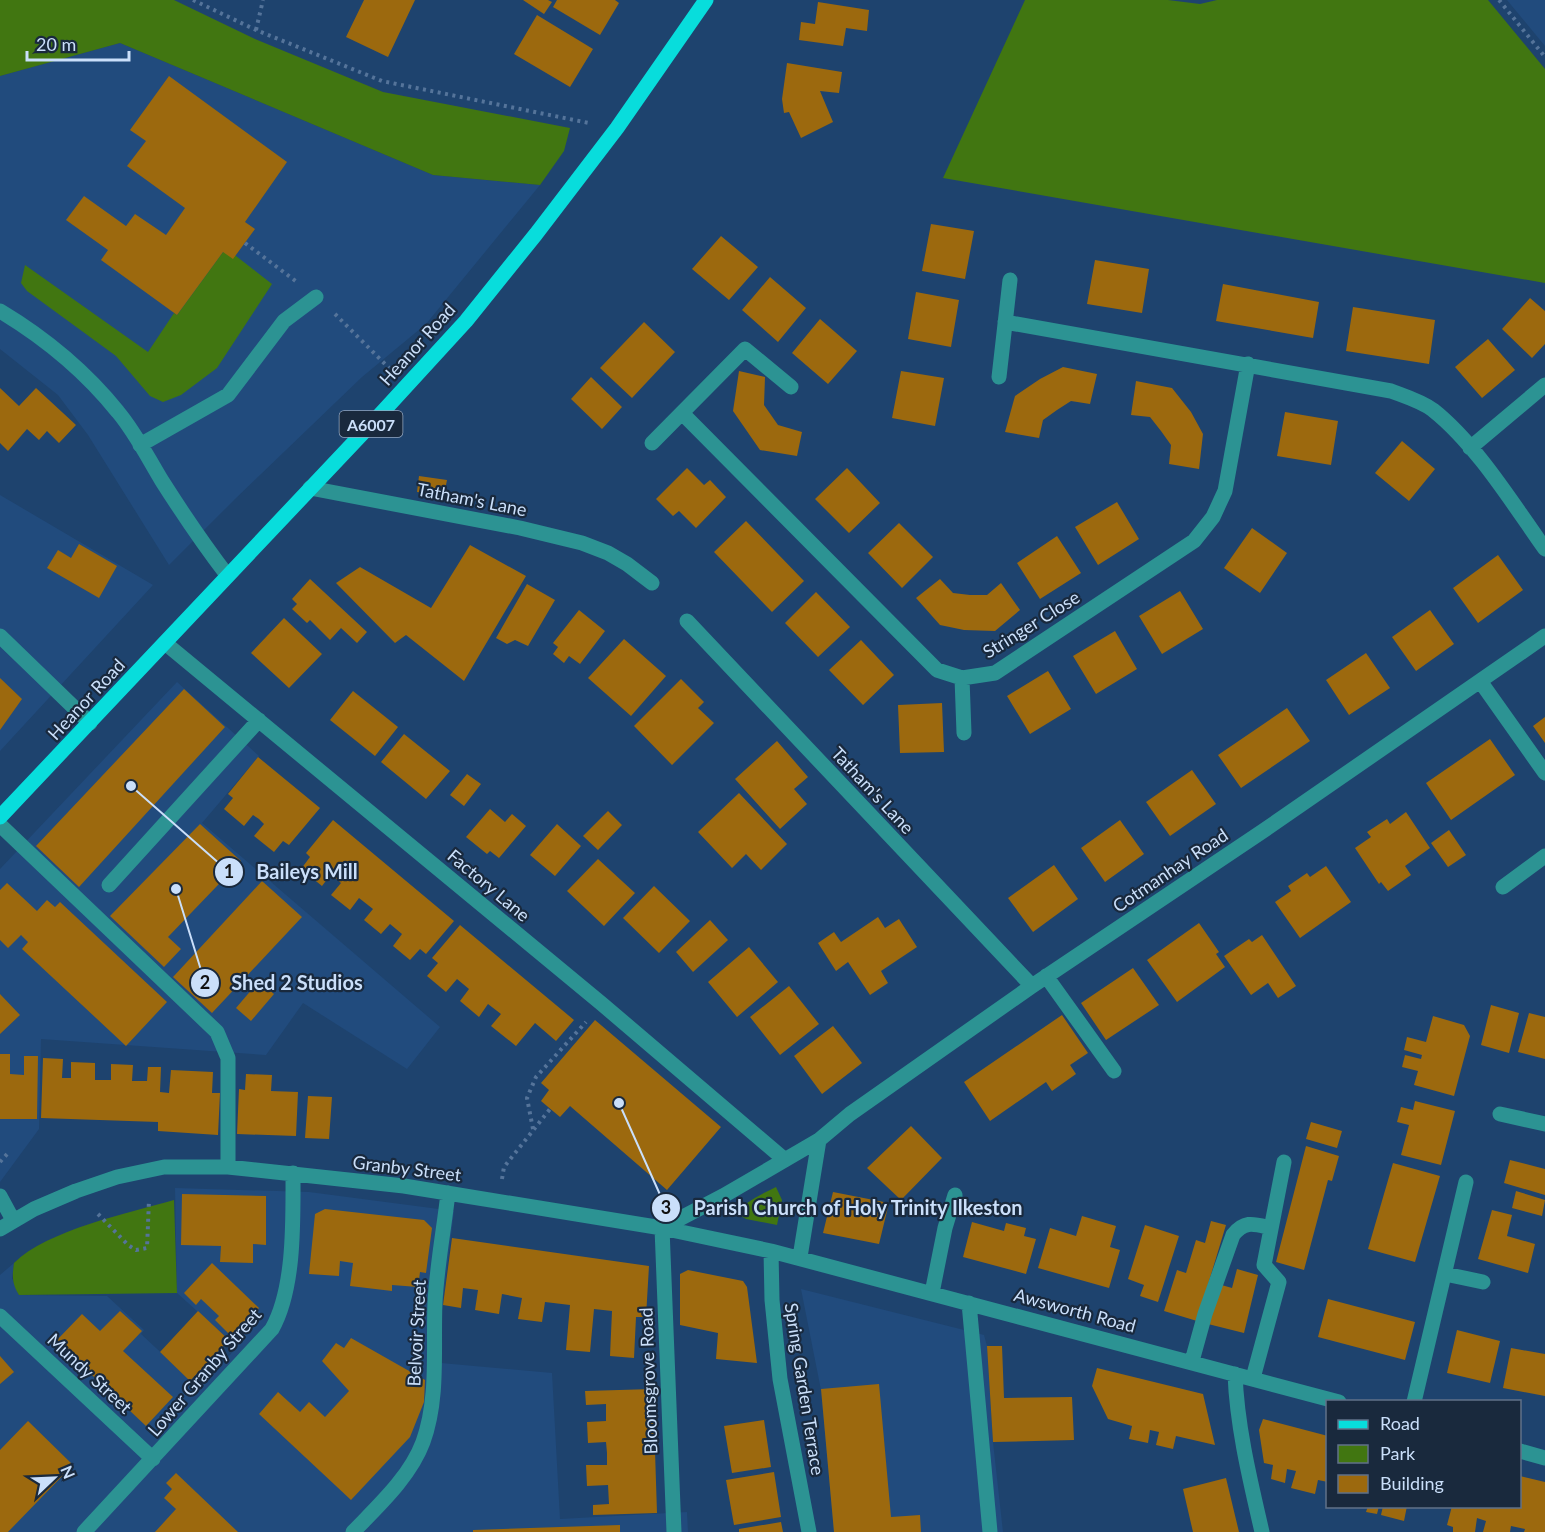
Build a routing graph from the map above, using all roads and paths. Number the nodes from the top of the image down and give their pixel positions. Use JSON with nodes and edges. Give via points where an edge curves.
{"nodes":[{"id":1,"x":193,"y":0,"type":"edge"},
{"id":2,"x":263,"y":0,"type":"edge"},
{"id":3,"x":706,"y":0,"type":"edge"},
{"id":4,"x":1499,"y":0,"type":"edge"},
{"id":5,"x":256,"y":30,"type":"junction"},
{"id":6,"x":1545,"y":57,"type":"edge"},
{"id":7,"x":617,"y":128,"type":"junction"},
{"id":8,"x":1010,"y":280,"type":"dead end"},
{"id":9,"x":316,"y":297,"type":"dead end"},
{"id":10,"x":0,"y":311,"type":"edge"},
{"id":11,"x":1005,"y":322,"type":"junction"},
{"id":12,"x":1248,"y":364,"type":"junction"},
{"id":13,"x":999,"y":377,"type":"dead end"},
{"id":14,"x":1545,"y":385,"type":"edge"},
{"id":15,"x":790,"y":387,"type":"dead end"},
{"id":16,"x":682,"y":413,"type":"junction"},
{"id":17,"x":652,"y":443,"type":"dead end"},
{"id":18,"x":140,"y":445,"type":"junction"},
{"id":19,"x":1470,"y":448,"type":"junction"},
{"id":20,"x":310,"y":488,"type":"junction"},
{"id":21,"x":1545,"y":549,"type":"edge"},
{"id":22,"x":227,"y":576,"type":"junction"},
{"id":23,"x":652,"y":583,"type":"dead end"},
{"id":24,"x":687,"y":621,"type":"dead end"},
{"id":25,"x":0,"y":636,"type":"edge"},
{"id":26,"x":1545,"y":636,"type":"edge"},
{"id":27,"x":165,"y":643,"type":"junction"},
{"id":28,"x":962,"y":678,"type":"junction"},
{"id":29,"x":1480,"y":681,"type":"junction"},
{"id":30,"x":259,"y":720,"type":"junction"},
{"id":31,"x":90,"y":723,"type":"junction"},
{"id":32,"x":964,"y":733,"type":"dead end"},
{"id":33,"x":1545,"y":773,"type":"edge"},
{"id":34,"x":0,"y":817,"type":"edge"},
{"id":35,"x":0,"y":825,"type":"edge"},
{"id":36,"x":1544,"y":857,"type":"edge"},
{"id":37,"x":109,"y":885,"type":"dead end"},
{"id":38,"x":1503,"y":887,"type":"dead end"},
{"id":39,"x":1046,"y":976,"type":"junction"},
{"id":40,"x":1032,"y":986,"type":"junction"},
{"id":41,"x":602,"y":1004,"type":"junction"},
{"id":42,"x":1114,"y":1071,"type":"dead end"},
{"id":43,"x":550,"y":1109,"type":"dead end"},
{"id":44,"x":1500,"y":1114,"type":"dead end"},
{"id":45,"x":1545,"y":1124,"type":"edge"},
{"id":46,"x":533,"y":1129,"type":"junction"},
{"id":47,"x":819,"y":1140,"type":"junction"},
{"id":48,"x":9,"y":1152,"type":"dead end"},
{"id":49,"x":786,"y":1160,"type":"junction"},
{"id":50,"x":1284,"y":1161,"type":"dead end"},
{"id":51,"x":0,"y":1162,"type":"edge"},
{"id":52,"x":228,"y":1167,"type":"junction"},
{"id":53,"x":293,"y":1173,"type":"junction"},
{"id":54,"x":1466,"y":1182,"type":"dead end"},
{"id":55,"x":448,"y":1193,"type":"junction"},
{"id":56,"x":955,"y":1195,"type":"dead end"},
{"id":57,"x":0,"y":1196,"type":"edge"},
{"id":58,"x":149,"y":1200,"type":"dead end"},
{"id":59,"x":496,"y":1200,"type":"junction"},
{"id":60,"x":98,"y":1214,"type":"dead end"},
{"id":61,"x":14,"y":1220,"type":"junction"},
{"id":62,"x":662,"y":1228,"type":"junction"},
{"id":63,"x":1271,"y":1228,"type":"junction"},
{"id":64,"x":0,"y":1229,"type":"edge"},
{"id":65,"x":771,"y":1251,"type":"junction"},
{"id":66,"x":800,"y":1257,"type":"junction"},
{"id":67,"x":1445,"y":1274,"type":"junction"},
{"id":68,"x":1483,"y":1282,"type":"dead end"},
{"id":69,"x":932,"y":1293,"type":"junction"},
{"id":70,"x":969,"y":1303,"type":"junction"},
{"id":71,"x":0,"y":1316,"type":"edge"},
{"id":72,"x":1192,"y":1361,"type":"junction"},
{"id":73,"x":1235,"y":1374,"type":"junction"},
{"id":74,"x":1253,"y":1378,"type":"junction"},
{"id":75,"x":1335,"y":1400,"type":"edge"},
{"id":76,"x":1414,"y":1400,"type":"edge"},
{"id":77,"x":1521,"y":1451,"type":"edge"},
{"id":78,"x":1545,"y":1458,"type":"edge"},
{"id":79,"x":153,"y":1459,"type":"junction"},
{"id":80,"x":84,"y":1532,"type":"edge"},
{"id":81,"x":353,"y":1532,"type":"edge"},
{"id":82,"x":674,"y":1532,"type":"edge"},
{"id":83,"x":809,"y":1532,"type":"edge"},
{"id":84,"x":990,"y":1532,"type":"edge"},
{"id":85,"x":1262,"y":1532,"type":"edge"}],
"edges":[{"from":1,"to":5,"type":"path"},
{"from":2,"to":5,"type":"path"},
{"from":3,"to":7,"type":"main road","name":"Heanor Road","number":"A6007"},
{"from":4,"to":6,"type":"path"},
{"from":5,"to":7,"type":"path","via":[[382,81]]},
{"from":7,"to":20,"type":"main road","name":"Heanor Road","number":"A6007","via":[[465,321]]},
{"from":8,"to":11,"type":"street"},
{"from":9,"to":18,"type":"street","via":[[284,321],[228,395]]},
{"from":10,"to":18,"type":"street","via":[[32,330],[91,380]]},
{"from":11,"to":12,"type":"street"},
{"from":11,"to":13,"type":"street"},
{"from":12,"to":19,"type":"street","via":[[1391,391],[1431,408]]},
{"from":12,"to":28,"type":"street","name":"Stringer Close","via":[[1225,491],[1214,517],[1194,541],[995,673]]},
{"from":14,"to":19,"type":"street"},
{"from":15,"to":16,"type":"street","via":[[745,349]]},
{"from":16,"to":17,"type":"street"},
{"from":16,"to":28,"type":"street","name":"Stringer Close","via":[[937,670]]},
{"from":18,"to":22,"type":"street"},
{"from":19,"to":21,"type":"street"},
{"from":20,"to":22,"type":"main road","name":"Heanor Road","number":"A6007"},
{"from":20,"to":23,"type":"street","name":"Tatham's Lane","via":[[582,543],[609,553]]},
{"from":22,"to":27,"type":"main road","name":"Heanor Road","number":"A6007"},
{"from":24,"to":40,"type":"street","name":"Tatham's Lane"},
{"from":25,"to":31,"type":"street"},
{"from":26,"to":29,"type":"street","name":"Cotmanhay Road"},
{"from":27,"to":30,"type":"street","name":"Factory Lane"},
{"from":27,"to":31,"type":"main road","name":"Heanor Road","number":"A6007"},
{"from":28,"to":32,"type":"street"},
{"from":29,"to":33,"type":"street"},
{"from":29,"to":39,"type":"street","name":"Cotmanhay Road"},
{"from":30,"to":37,"type":"street"},
{"from":30,"to":41,"type":"street","name":"Factory Lane"},
{"from":31,"to":34,"type":"main road","name":"Heanor Road","number":"A6007"},
{"from":35,"to":52,"type":"street","via":[[217,1032],[228,1058]]},
{"from":36,"to":38,"type":"street"},
{"from":39,"to":40,"type":"street","name":"Cotmanhay Road"},
{"from":39,"to":42,"type":"street"},
{"from":40,"to":47,"type":"street","name":"Cotmanhay Road"},
{"from":41,"to":46,"type":"path","via":[[536,1077],[527,1098]]},
{"from":41,"to":49,"type":"street","name":"Factory Lane"},
{"from":43,"to":46,"type":"path"},
{"from":44,"to":45,"type":"street"},
{"from":46,"to":59,"type":"path","via":[[504,1167]]},
{"from":47,"to":49,"type":"street","name":"Cotmanhay Road"},
{"from":47,"to":66,"type":"street"},
{"from":48,"to":51,"type":"path"},
{"from":49,"to":62,"type":"street","name":"Cotmanhay Road"},
{"from":50,"to":63,"type":"street"},
{"from":52,"to":53,"type":"street","name":"Granby Street"},
{"from":52,"to":61,"type":"street","name":"Granby Street","via":[[164,1167],[117,1177],[65,1195]]},
{"from":53,"to":55,"type":"street","name":"Granby Street"},
{"from":53,"to":79,"type":"street","name":"Lower Granby Street","via":[[292,1243],[276,1322]]},
{"from":54,"to":67,"type":"street"},
{"from":55,"to":59,"type":"street","name":"Granby Street"},
{"from":55,"to":81,"type":"street","name":"Belvoir Street","via":[[435,1300],[431,1412],[422,1444],[407,1471]]},
{"from":56,"to":69,"type":"street"},
{"from":57,"to":61,"type":"street"},
{"from":58,"to":60,"type":"path","via":[[147,1248],[136,1250],[128,1245]]},
{"from":59,"to":62,"type":"street","name":"Granby Street"},
{"from":61,"to":64,"type":"street","name":"Granby Street"},
{"from":62,"to":65,"type":"street","name":"Granby Street"},
{"from":62,"to":82,"type":"street","name":"Bloomsgrove Road"},
{"from":63,"to":72,"type":"street","via":[[1252,1224],[1233,1235]]},
{"from":63,"to":74,"type":"street","via":[[1264,1265],[1279,1282]]},
{"from":65,"to":66,"type":"street","name":"Granby Street"},
{"from":65,"to":83,"type":"street","name":"Spring Garden Terrace","via":[[771,1300],[780,1379]]},
{"from":66,"to":69,"type":"street","name":"Awsworth Road"},
{"from":67,"to":68,"type":"street"},
{"from":67,"to":76,"type":"street"},
{"from":69,"to":70,"type":"street","name":"Awsworth Road"},
{"from":70,"to":72,"type":"street","name":"Awsworth Road"},
{"from":70,"to":84,"type":"street"},
{"from":71,"to":79,"type":"street","name":"Mundy Street"},
{"from":72,"to":73,"type":"street","name":"Awsworth Road"},
{"from":73,"to":74,"type":"street","name":"Awsworth Road"},
{"from":73,"to":85,"type":"street","via":[[1241,1433]]},
{"from":74,"to":75,"type":"street","name":"Awsworth Road"},
{"from":77,"to":78,"type":"street"},
{"from":79,"to":80,"type":"street","name":"Lower Granby Street"}]}
